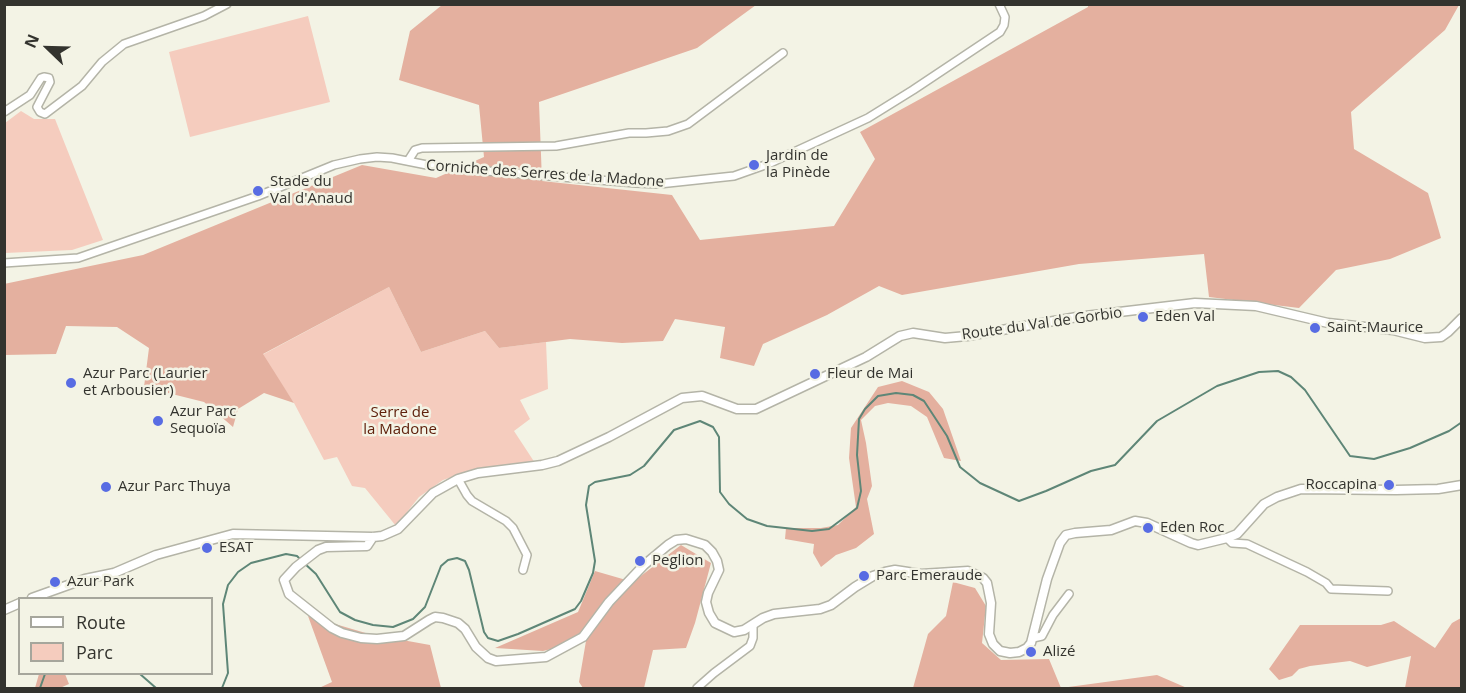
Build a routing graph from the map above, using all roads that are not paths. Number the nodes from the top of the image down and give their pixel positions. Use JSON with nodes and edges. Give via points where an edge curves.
{"nodes":[{"id":1,"x":227,"y":4,"type":"edge"},
{"id":2,"x":999,"y":4,"type":"edge"},
{"id":3,"x":783,"y":53,"type":"dead end"},
{"id":4,"x":4,"y":112,"type":"edge"},
{"id":5,"x":408,"y":161,"type":"junction"},
{"id":6,"x":4,"y":264,"type":"edge"},
{"id":7,"x":1461,"y":318,"type":"edge"},
{"id":8,"x":458,"y":478,"type":"junction"},
{"id":9,"x":1461,"y":485,"type":"edge"},
{"id":10,"x":373,"y":537,"type":"junction"},
{"id":11,"x":1227,"y":538,"type":"junction"},
{"id":12,"x":523,"y":570,"type":"dead end"},
{"id":13,"x":1388,"y":591,"type":"dead end"},
{"id":14,"x":1069,"y":594,"type":"dead end"},
{"id":15,"x":35,"y":597,"type":"edge"},
{"id":16,"x":18,"y":604,"type":"edge"},
{"id":17,"x":4,"y":610,"type":"edge"},
{"id":18,"x":753,"y":625,"type":"junction"},
{"id":19,"x":1033,"y":638,"type":"junction"},
{"id":20,"x":697,"y":688,"type":"edge"}],
"edges":[{"from":1,"to":4,"type":"street","via":[[124,44],[82,86],[45,114],[37,107],[50,82],[44,77],[30,95]]},
{"from":2,"to":5,"type":"street","name":"Corniche des Serres de la Madone","via":[[1005,17],[1000,32],[913,90],[868,118],[734,176],[636,183],[437,167]]},
{"from":3,"to":5,"type":"street","via":[[688,124],[668,130],[556,146],[422,148]]},
{"from":5,"to":6,"type":"street","name":"Corniche des Serres de la Madone","via":[[377,157],[334,165],[258,196],[78,258]]},
{"from":7,"to":8,"type":"street","name":"Route du Val de Gorbio","via":[[1441,336],[1425,338],[1393,330],[1328,323],[1256,306],[1195,303],[1077,317],[967,336],[945,338],[913,333],[892,339],[866,357],[756,409],[737,409],[702,396],[682,398],[558,460]]},
{"from":8,"to":10,"type":"street","name":"Route du Val de Gorbio","via":[[433,493],[398,529]]},
{"from":8,"to":12,"type":"street","via":[[472,501],[513,528],[527,555]]},
{"from":9,"to":11,"type":"street","via":[[1438,489],[1301,489],[1264,504],[1237,534]]},
{"from":10,"to":15,"type":"street","name":"Route du Val de Gorbio","via":[[233,534],[156,555],[114,573]]},
{"from":10,"to":18,"type":"street","via":[[367,546],[326,548],[308,557],[284,580],[289,594],[342,633],[361,638],[394,638],[412,633],[435,617],[443,618],[465,629],[488,658],[532,659],[546,657],[582,637],[644,565],[676,540],[686,539],[705,545],[717,561],[719,570],[706,602],[715,623],[734,632]]},
{"from":11,"to":13,"type":"street","via":[[1307,572],[1331,589]]},
{"from":11,"to":19,"type":"street","via":[[1206,544],[1191,543],[1147,522],[1135,521],[1111,530],[1066,536],[1047,579]]},
{"from":14,"to":19,"type":"street","via":[[1042,636]]},
{"from":16,"to":17,"type":"street"},
{"from":18,"to":19,"type":"street","via":[[774,614],[831,605],[885,572],[968,571],[987,584],[993,644],[1010,653],[1027,648]]},
{"from":18,"to":20,"type":"street","via":[[750,646]]}]}
